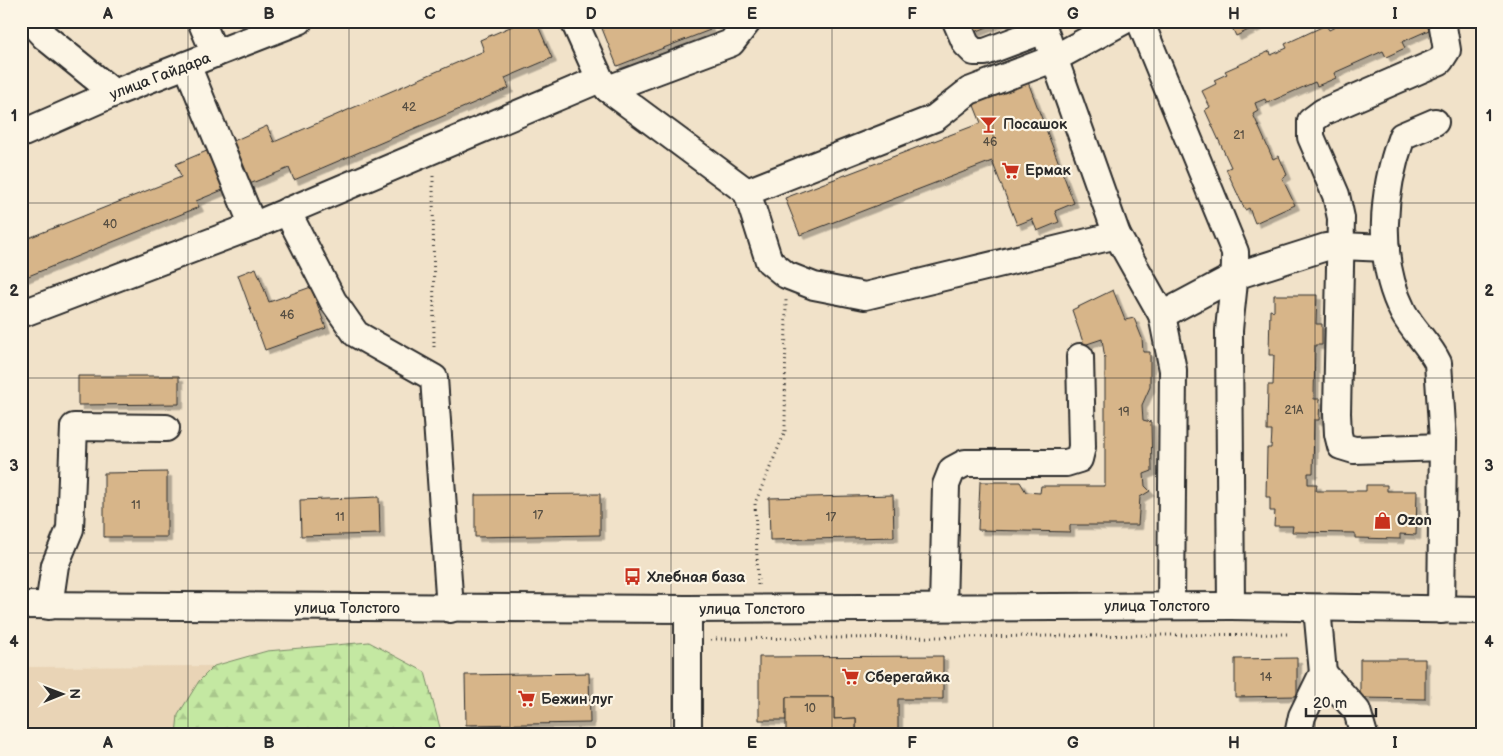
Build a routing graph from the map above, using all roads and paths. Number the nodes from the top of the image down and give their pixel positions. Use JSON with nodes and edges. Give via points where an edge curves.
{"nodes":[{"id":1,"x":30,"y":21,"type":"edge"},
{"id":2,"x":201,"y":21,"type":"edge"},
{"id":3,"x":574,"y":21,"type":"edge"},
{"id":4,"x":748,"y":21,"type":"edge"},
{"id":5,"x":956,"y":21,"type":"edge"},
{"id":6,"x":1123,"y":21,"type":"edge"},
{"id":7,"x":1140,"y":21,"type":"edge"},
{"id":8,"x":1442,"y":21,"type":"edge"},
{"id":9,"x":296,"y":22,"type":"edge"},
{"id":10,"x":1043,"y":26,"type":"edge"},
{"id":11,"x":215,"y":54,"type":"junction"},
{"id":12,"x":1055,"y":58,"type":"junction"},
{"id":13,"x":188,"y":65,"type":"junction"},
{"id":14,"x":604,"y":84,"type":"junction"},
{"id":15,"x":114,"y":93,"type":"junction"},
{"id":16,"x":1435,"y":122,"type":"dead end"},
{"id":17,"x":21,"y":134,"type":"edge"},
{"id":18,"x":433,"y":150,"type":"junction"},
{"id":19,"x":747,"y":192,"type":"junction"},
{"id":20,"x":287,"y":211,"type":"junction"},
{"id":21,"x":253,"y":226,"type":"junction"},
{"id":22,"x":1117,"y":235,"type":"junction"},
{"id":23,"x":1341,"y":246,"type":"junction"},
{"id":24,"x":1386,"y":248,"type":"junction"},
{"id":25,"x":786,"y":275,"type":"junction"},
{"id":26,"x":1235,"y":276,"type":"junction"},
{"id":27,"x":21,"y":314,"type":"edge"},
{"id":28,"x":1162,"y":315,"type":"junction"},
{"id":29,"x":1080,"y":357,"type":"dead end"},
{"id":30,"x":434,"y":378,"type":"junction"},
{"id":31,"x":166,"y":428,"type":"dead end"},
{"id":32,"x":1442,"y":447,"type":"junction"},
{"id":33,"x":21,"y":605,"type":"edge"},
{"id":34,"x":49,"y":606,"type":"junction"},
{"id":35,"x":1171,"y":606,"type":"junction"},
{"id":36,"x":1231,"y":606,"type":"junction"},
{"id":37,"x":944,"y":607,"type":"junction"},
{"id":38,"x":1317,"y":608,"type":"junction"},
{"id":39,"x":450,"y":609,"type":"junction"},
{"id":40,"x":758,"y":609,"type":"junction"},
{"id":41,"x":688,"y":610,"type":"junction"},
{"id":42,"x":1441,"y":610,"type":"junction"},
{"id":43,"x":1482,"y":610,"type":"edge"},
{"id":44,"x":1320,"y":634,"type":"junction"},
{"id":45,"x":688,"y":639,"type":"junction"},
{"id":46,"x":1323,"y":673,"type":"junction"},
{"id":47,"x":688,"y":735,"type":"edge"},
{"id":48,"x":1298,"y":735,"type":"edge"},
{"id":49,"x":1364,"y":735,"type":"edge"}],
"edges":[{"from":1,"to":15,"type":"street","via":[[44,37]]},
{"from":2,"to":11,"type":"street"},
{"from":3,"to":14,"type":"street"},
{"from":4,"to":14,"type":"street","via":[[731,43]]},
{"from":5,"to":10,"type":"street","via":[[966,44],[974,52],[985,52]]},
{"from":6,"to":12,"type":"street"},
{"from":7,"to":26,"type":"street","via":[[1233,244]]},
{"from":8,"to":23,"type":"street","via":[[1446,50],[1440,61],[1323,112],[1311,121],[1311,137],[1342,218]]},
{"from":9,"to":11,"type":"street","name":"улица Гайдара"},
{"from":10,"to":12,"type":"street"},
{"from":11,"to":13,"type":"street","name":"улица Гайдара"},
{"from":12,"to":19,"type":"street","via":[[969,91],[935,118]]},
{"from":12,"to":22,"type":"street"},
{"from":13,"to":15,"type":"street","name":"улица Гайдара"},
{"from":13,"to":21,"type":"street"},
{"from":14,"to":18,"type":"street"},
{"from":14,"to":19,"type":"street"},
{"from":15,"to":17,"type":"street","name":"улица Гайдара"},
{"from":16,"to":24,"type":"street","via":[[1402,136],[1394,158],[1386,203]]},
{"from":18,"to":20,"type":"street"},
{"from":18,"to":30,"type":"path"},
{"from":19,"to":25,"type":"street","via":[[770,261]]},
{"from":20,"to":21,"type":"street"},
{"from":20,"to":30,"type":"street","via":[[333,301],[356,334]]},
{"from":21,"to":27,"type":"street"},
{"from":22,"to":25,"type":"street","via":[[865,296],[814,286]]},
{"from":22,"to":28,"type":"street"},
{"from":23,"to":24,"type":"street"},
{"from":23,"to":26,"type":"street","via":[[1326,247]]},
{"from":23,"to":32,"type":"street","via":[[1337,413],[1341,446],[1354,450]]},
{"from":24,"to":32,"type":"street","via":[[1394,291],[1404,314],[1438,363]]},
{"from":25,"to":40,"type":"path","via":[[785,432],[755,502]]},
{"from":26,"to":28,"type":"street"},
{"from":26,"to":36,"type":"street","via":[[1229,330]]},
{"from":28,"to":35,"type":"street","via":[[1173,370]]},
{"from":29,"to":37,"type":"street","via":[[1082,447],[1079,459],[1066,464],[964,463],[952,470],[946,485]]},
{"from":30,"to":39,"type":"street"},
{"from":31,"to":34,"type":"street","via":[[74,427],[70,529],[55,565]]},
{"from":32,"to":42,"type":"street"},
{"from":33,"to":34,"type":"street","name":"улица Толстого"},
{"from":34,"to":39,"type":"street","name":"улица Толстого"},
{"from":35,"to":36,"type":"street","name":"улица Толстого"},
{"from":35,"to":37,"type":"street","name":"улица Толстого"},
{"from":36,"to":38,"type":"street","name":"улица Толстого"},
{"from":37,"to":40,"type":"street","name":"улица Толстого"},
{"from":38,"to":42,"type":"street","name":"улица Толстого"},
{"from":38,"to":44,"type":"street"},
{"from":39,"to":41,"type":"street","name":"улица Толстого"},
{"from":40,"to":41,"type":"street","name":"улица Толстого"},
{"from":41,"to":45,"type":"street"},
{"from":42,"to":43,"type":"street","name":"улица Толстого"},
{"from":44,"to":45,"type":"path"},
{"from":44,"to":46,"type":"street"},
{"from":45,"to":47,"type":"street"},
{"from":46,"to":48,"type":"street","via":[[1302,716]]},
{"from":46,"to":49,"type":"street","via":[[1357,711]]}]}
